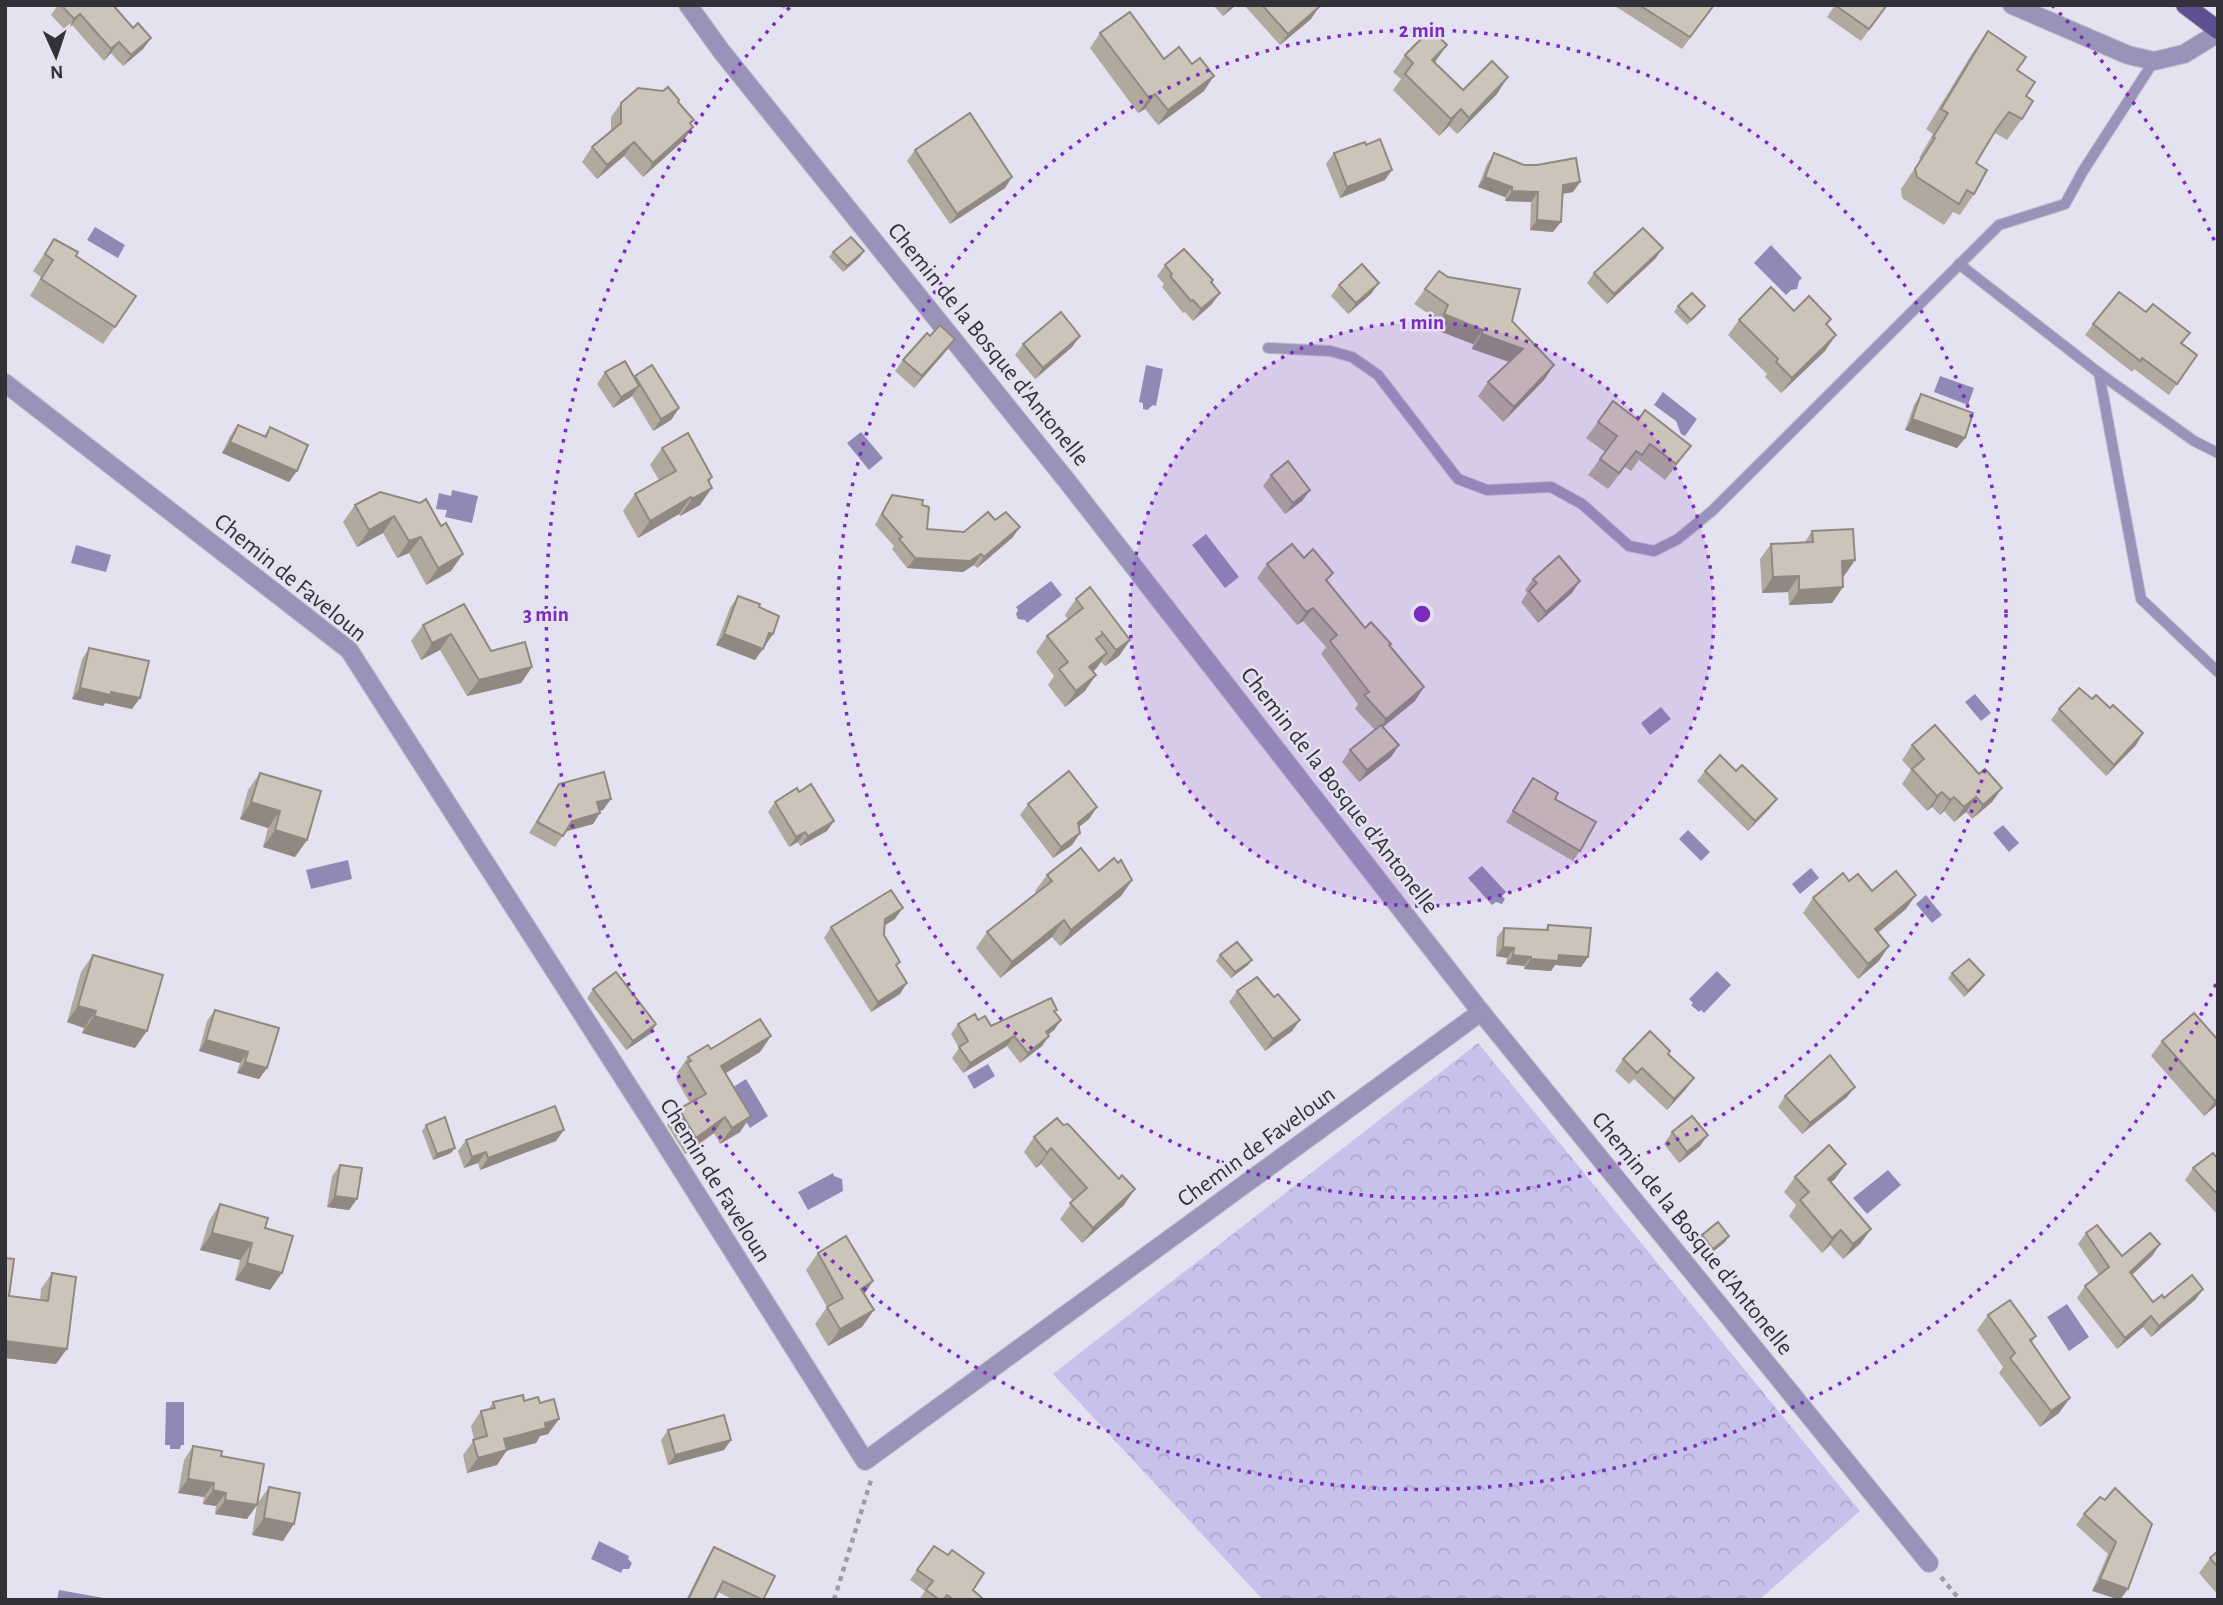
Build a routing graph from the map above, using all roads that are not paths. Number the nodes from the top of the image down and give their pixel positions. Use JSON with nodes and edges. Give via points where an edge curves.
{"nodes":[{"id":1,"x":688,"y":5,"type":"edge"},
{"id":2,"x":2012,"y":5,"type":"edge"},
{"id":3,"x":2185,"y":5,"type":"edge"},
{"id":4,"x":2218,"y":31,"type":"edge"},
{"id":5,"x":2154,"y":61,"type":"junction"},
{"id":6,"x":1959,"y":264,"type":"junction"},
{"id":7,"x":1268,"y":348,"type":"dead end"},
{"id":8,"x":2099,"y":373,"type":"junction"},
{"id":9,"x":5,"y":383,"type":"edge"},
{"id":10,"x":2218,"y":453,"type":"edge"},
{"id":11,"x":2218,"y":672,"type":"edge"},
{"id":12,"x":1481,"y":1012,"type":"junction"},
{"id":13,"x":1929,"y":1563,"type":"road end"}],
"edges":[{"from":1,"to":12,"type":"street","name":"Chemin de la Bosque d'Antonelle"},
{"from":2,"to":5,"type":"street","via":[[2128,55]]},
{"from":3,"to":4,"type":"main road"},
{"from":4,"to":5,"type":"street","via":[[2184,54]]},
{"from":5,"to":6,"type":"lane","via":[[2065,204],[1999,225]]},
{"from":6,"to":7,"type":"lane","via":[[1712,511],[1654,551],[1629,546],[1582,504],[1551,487],[1487,490],[1458,479],[1378,375],[1352,357],[1330,351]]},
{"from":6,"to":8,"type":"lane"},
{"from":8,"to":10,"type":"lane"},
{"from":8,"to":11,"type":"lane","via":[[2141,599]]},
{"from":9,"to":12,"type":"street","name":"Chemin de Faveloun","via":[[349,650],[864,1461]]},
{"from":12,"to":13,"type":"street","name":"Chemin de la Bosque d'Antonelle"}]}
